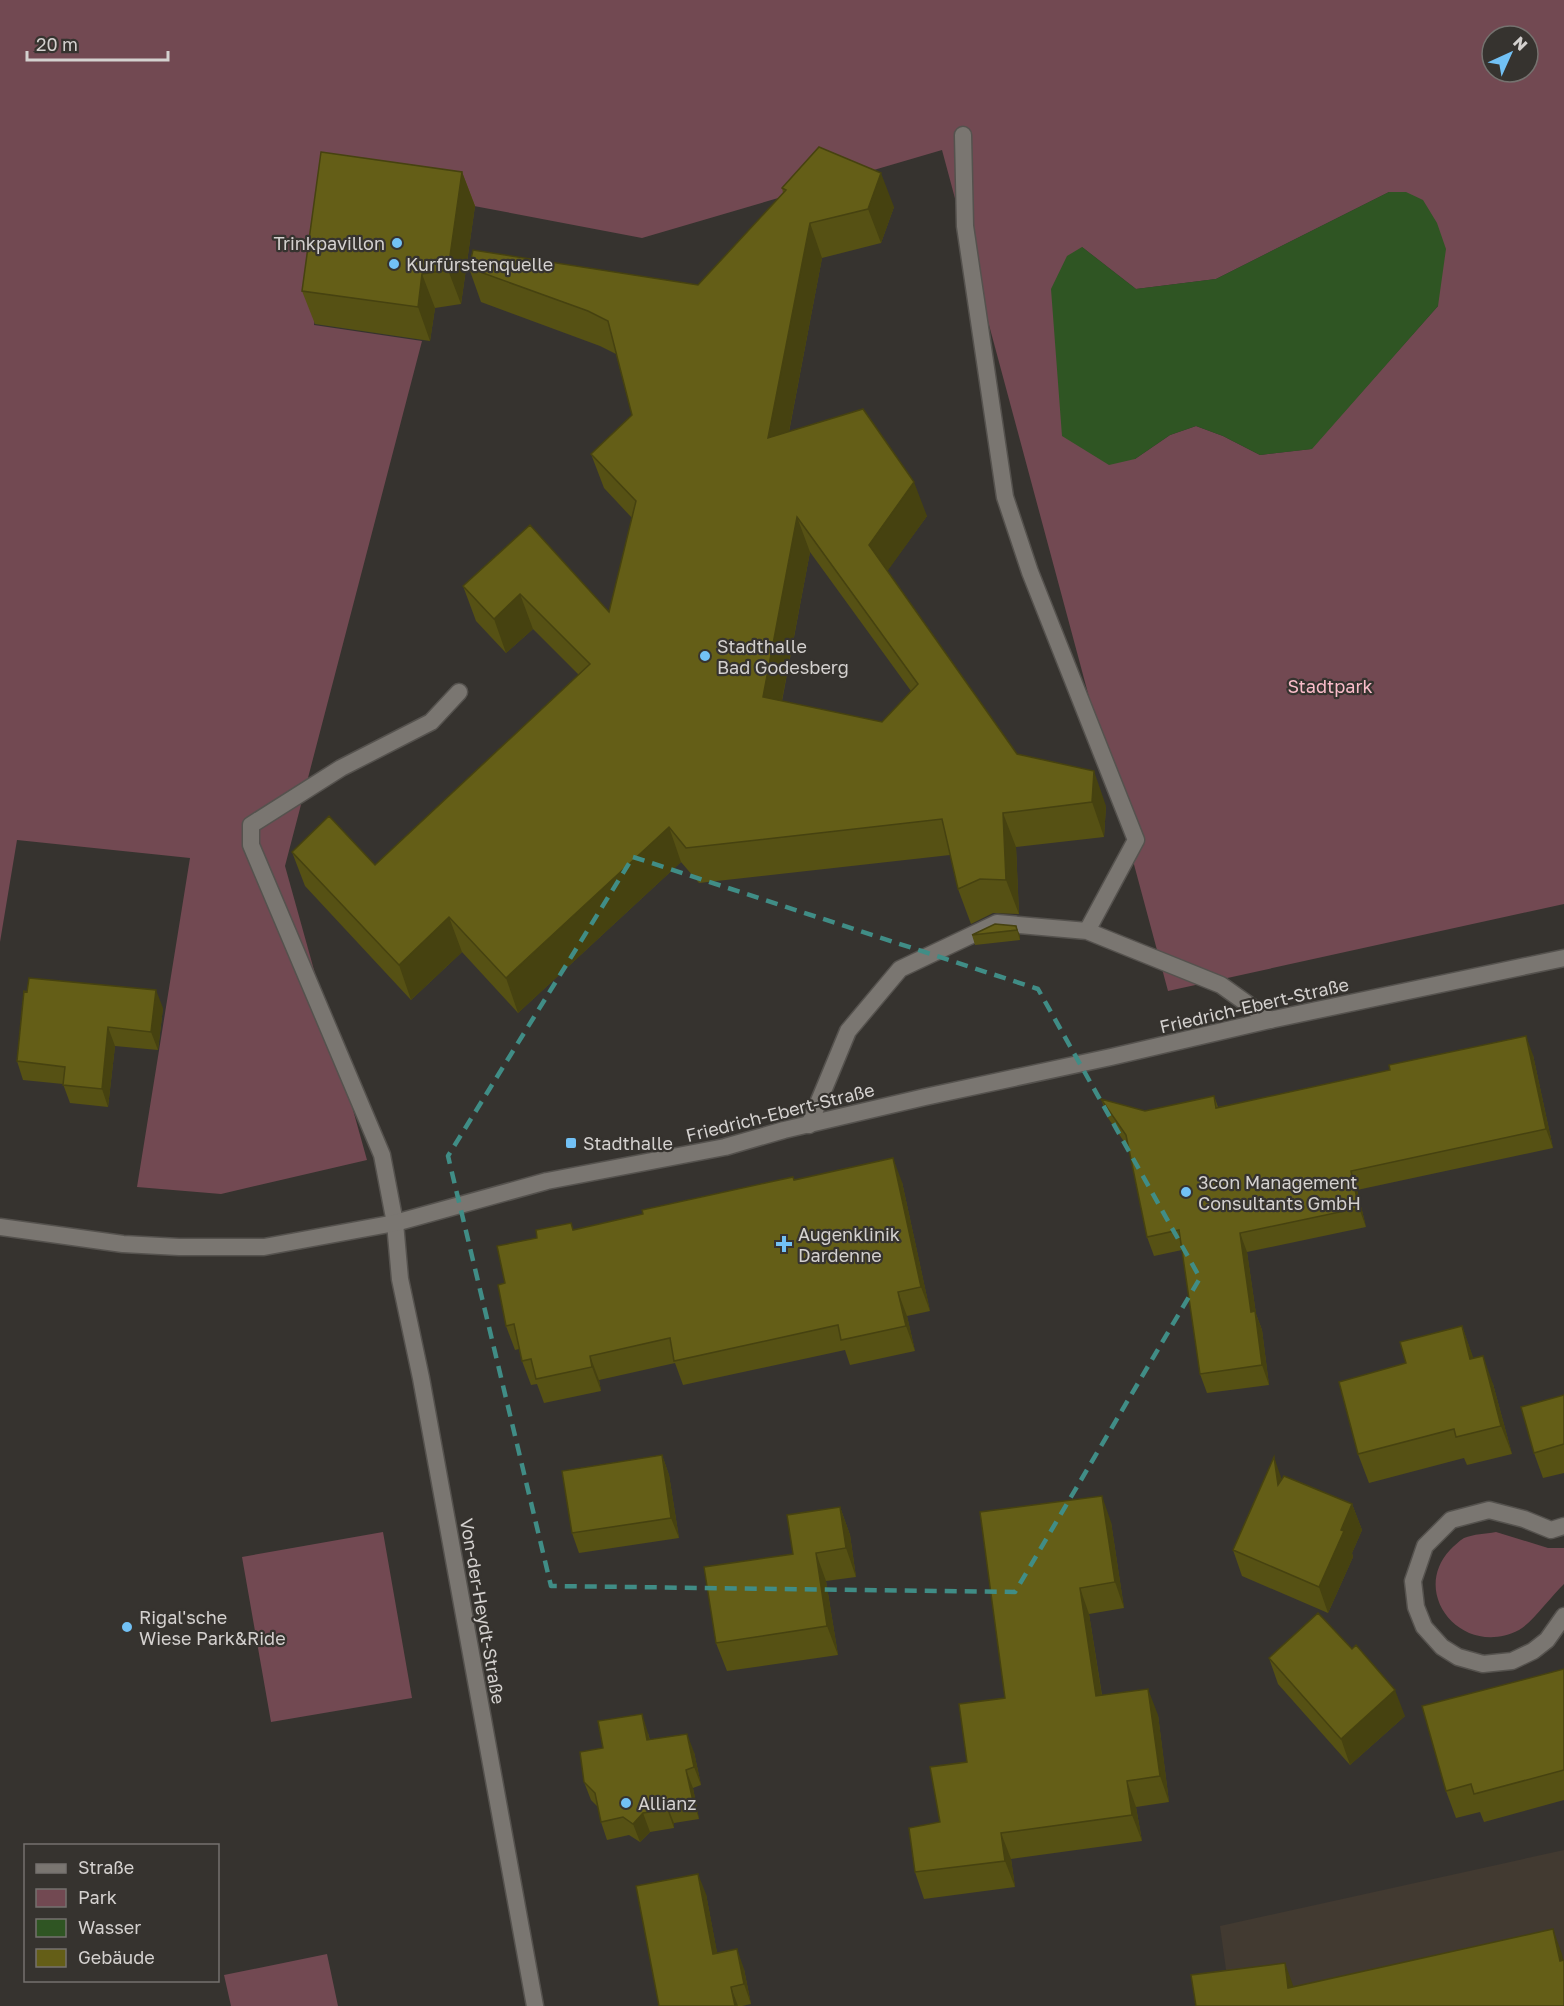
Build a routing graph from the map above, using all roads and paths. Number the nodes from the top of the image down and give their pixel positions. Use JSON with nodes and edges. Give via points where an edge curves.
{"nodes":[{"id":1,"x":963,"y":135,"type":"dead end"},
{"id":2,"x":459,"y":692,"type":"dead end"},
{"id":3,"x":1087,"y":930,"type":"junction"},
{"id":4,"x":1564,"y":958,"type":"edge"},
{"id":5,"x":1270,"y":1020,"type":"junction"},
{"id":6,"x":809,"y":1125,"type":"junction"},
{"id":7,"x":395,"y":1223,"type":"junction"},
{"id":8,"x":0,"y":1227,"type":"edge"},
{"id":9,"x":1564,"y":1526,"type":"edge"},
{"id":10,"x":1564,"y":1616,"type":"edge"},
{"id":11,"x":535,"y":2006,"type":"edge"}],
"edges":[{"from":1,"to":3,"type":"street","via":[[964,226],[1005,497],[1030,572],[1136,840]]},
{"from":2,"to":7,"type":"street","name":"Von-der-Heydt-Straße","via":[[431,722],[340,768],[251,825],[251,845],[382,1155]]},
{"from":3,"to":5,"type":"street","via":[[1221,985]]},
{"from":3,"to":6,"type":"street","via":[[997,923],[900,969],[848,1031]]},
{"from":4,"to":5,"type":"street","name":"Friedrich-Ebert-Straße"},
{"from":5,"to":6,"type":"street","name":"Friedrich-Ebert-Straße"},
{"from":6,"to":7,"type":"street","name":"Friedrich-Ebert-Straße","via":[[725,1147],[547,1181]]},
{"from":7,"to":8,"type":"street","name":"Friedrich-Ebert-Straße","via":[[264,1247],[123,1244]]},
{"from":7,"to":11,"type":"street","name":"Von-der-Heydt-Straße","via":[[400,1279]]},
{"from":9,"to":10,"type":"street","via":[[1551,1530],[1489,1510],[1451,1521],[1425,1546],[1413,1581],[1416,1607],[1424,1627],[1442,1647],[1458,1657],[1484,1664],[1512,1661],[1533,1651],[1547,1640]]}]}
